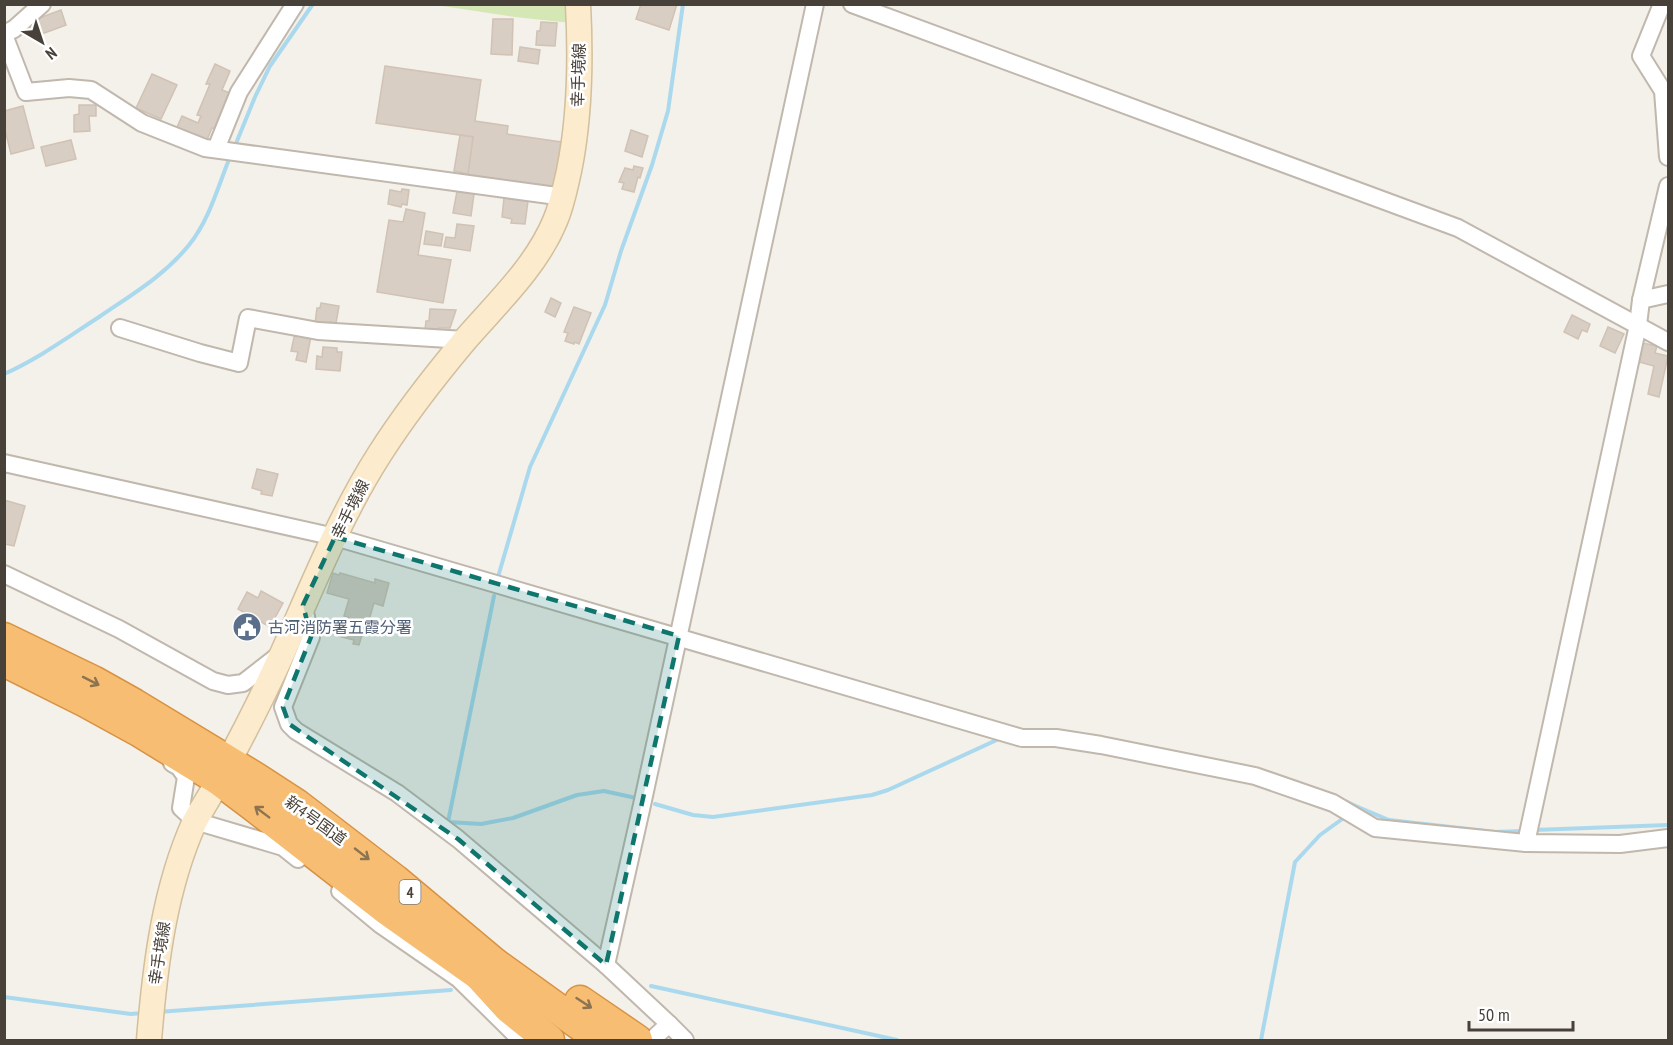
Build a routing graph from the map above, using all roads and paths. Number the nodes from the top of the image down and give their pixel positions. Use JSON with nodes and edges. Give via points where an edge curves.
{"nodes":[{"id":1,"x":42,"y":4,"type":"edge"},
{"id":2,"x":295,"y":4,"type":"edge"},
{"id":3,"x":578,"y":4,"type":"edge"},
{"id":4,"x":815,"y":4,"type":"edge"},
{"id":5,"x":852,"y":4,"type":"edge"},
{"id":6,"x":1662,"y":4,"type":"edge"},
{"id":7,"x":4,"y":34,"type":"edge"},
{"id":8,"x":216,"y":149,"type":"junction"},
{"id":9,"x":1668,"y":157,"type":"edge"},
{"id":10,"x":1668,"y":186,"type":"edge"},
{"id":11,"x":564,"y":196,"type":"junction"},
{"id":12,"x":1668,"y":294,"type":"edge"},
{"id":13,"x":1641,"y":300,"type":"junction"},
{"id":14,"x":1638,"y":325,"type":"junction"},
{"id":15,"x":120,"y":328,"type":"dead end"},
{"id":16,"x":465,"y":340,"type":"junction"},
{"id":17,"x":1668,"y":342,"type":"edge"},
{"id":18,"x":4,"y":463,"type":"edge"},
{"id":19,"x":335,"y":537,"type":"junction"},
{"id":20,"x":4,"y":574,"type":"edge"},
{"id":21,"x":303,"y":605,"type":"junction"},
{"id":22,"x":679,"y":636,"type":"junction"},
{"id":23,"x":4,"y":638,"type":"edge"},
{"id":24,"x":283,"y":653,"type":"junction"},
{"id":25,"x":4,"y":661,"type":"edge"},
{"id":26,"x":4,"y":673,"type":"edge"},
{"id":27,"x":224,"y":771,"type":"junction"},
{"id":28,"x":195,"y":821,"type":"junction"},
{"id":29,"x":1668,"y":838,"type":"edge"},
{"id":30,"x":1526,"y":841,"type":"junction"},
{"id":31,"x":443,"y":920,"type":"junction"},
{"id":32,"x":606,"y":965,"type":"junction"},
{"id":33,"x":477,"y":973,"type":"junction"},
{"id":34,"x":150,"y":1022,"type":"edge"},
{"id":35,"x":669,"y":1024,"type":"junction"},
{"id":36,"x":647,"y":1038,"type":"edge"},
{"id":37,"x":521,"y":1041,"type":"edge"},
{"id":38,"x":549,"y":1041,"type":"edge"},
{"id":39,"x":566,"y":1041,"type":"edge"},
{"id":40,"x":601,"y":1041,"type":"edge"},
{"id":41,"x":685,"y":1041,"type":"edge"}],
"edges":[{"from":1,"to":7,"type":"street"},
{"from":2,"to":8,"type":"street","via":[[239,92]]},
{"from":3,"to":11,"type":"main road","name":"幸手境線","via":[[577,113]]},
{"from":4,"to":22,"type":"street"},
{"from":5,"to":14,"type":"street","via":[[1458,228]]},
{"from":6,"to":9,"type":"street","via":[[1641,56],[1664,91]]},
{"from":7,"to":8,"type":"street","via":[[26,92],[91,90],[142,123],[204,148]]},
{"from":8,"to":11,"type":"street"},
{"from":10,"to":13,"type":"street"},
{"from":11,"to":16,"type":"main road","name":"幸手境線","via":[[543,244]]},
{"from":12,"to":13,"type":"street"},
{"from":13,"to":14,"type":"street"},
{"from":14,"to":17,"type":"street"},
{"from":14,"to":30,"type":"street"},
{"from":15,"to":16,"type":"street","via":[[239,363],[248,318],[318,331]]},
{"from":16,"to":19,"type":"main road","name":"幸手境線","via":[[398,424]]},
{"from":18,"to":19,"type":"street"},
{"from":19,"to":21,"type":"main road","name":"幸手境線"},
{"from":19,"to":22,"type":"street"},
{"from":20,"to":24,"type":"street","via":[[119,629],[213,681],[243,683]]},
{"from":21,"to":24,"type":"main road","name":"幸手境線"},
{"from":21,"to":32,"type":"street","via":[[311,637],[283,707],[288,724],[397,793],[449,832]]},
{"from":22,"to":30,"type":"street","via":[[1022,738],[1056,738],[1101,745],[1255,776],[1333,803],[1375,828]]},
{"from":22,"to":32,"type":"street"},
{"from":23,"to":27,"type":"highway","name":"新4号国道","number":"4","one_way":true,"via":[[134,704]]},
{"from":24,"to":27,"type":"main road","name":"幸手境線"},
{"from":25,"to":27,"type":"highway","name":"新4号国道","number":"4"},
{"from":26,"to":28,"type":"street","via":[[179,767],[186,777],[181,807]]},
{"from":27,"to":28,"type":"main road","name":"幸手境線"},
{"from":27,"to":31,"type":"highway","name":"新4号国道","number":"4","one_way":true,"via":[[296,804]]},
{"from":33,"to":27,"type":"highway","name":"新4号国道","number":"4","one_way":true,"via":[[386,909],[279,825]]},
{"from":28,"to":34,"type":"main road","name":"幸手境線","via":[[167,909]]},
{"from":28,"to":37,"type":"street","via":[[283,848],[381,925],[459,979]]},
{"from":29,"to":30,"type":"street","via":[[1620,843]]},
{"from":31,"to":36,"type":"highway","one_way":true},
{"from":31,"to":40,"type":"highway","name":"新4号国道","number":"4","via":[[519,982]]},
{"from":32,"to":35,"type":"street"},
{"from":33,"to":38,"type":"highway","via":[[509,1008]]},
{"from":33,"to":39,"type":"highway","name":"新4号国道","number":"4"},
{"from":35,"to":36,"type":"street"},
{"from":35,"to":41,"type":"street"}]}
